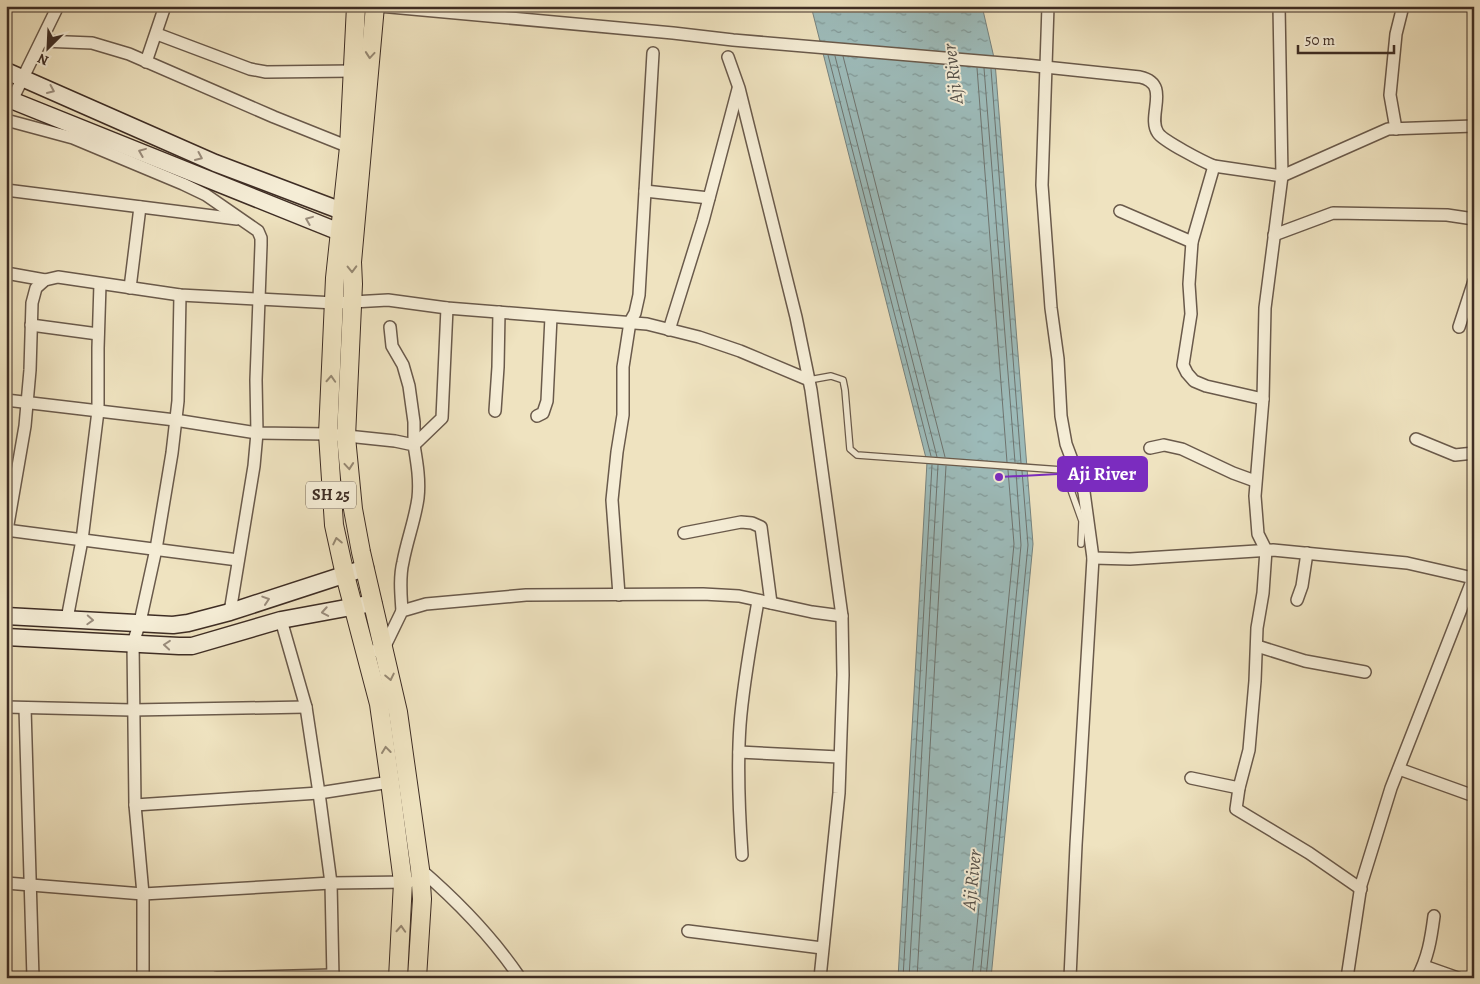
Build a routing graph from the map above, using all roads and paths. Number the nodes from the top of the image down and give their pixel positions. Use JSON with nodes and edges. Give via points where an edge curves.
{"nodes":[{"id":1,"x":58,"y":6,"type":"edge"},
{"id":2,"x":165,"y":6,"type":"edge"},
{"id":3,"x":356,"y":6,"type":"edge"},
{"id":4,"x":375,"y":6,"type":"edge"},
{"id":5,"x":379,"y":6,"type":"edge"},
{"id":6,"x":1048,"y":6,"type":"edge"},
{"id":7,"x":1279,"y":6,"type":"edge"},
{"id":8,"x":1403,"y":6,"type":"edge"},
{"id":9,"x":156,"y":34,"type":"junction"},
{"id":10,"x":42,"y":41,"type":"junction"},
{"id":11,"x":653,"y":53,"type":"dead end"},
{"id":12,"x":728,"y":57,"type":"dead end"},
{"id":13,"x":146,"y":62,"type":"junction"},
{"id":14,"x":1046,"y":67,"type":"junction"},
{"id":15,"x":354,"y":70,"type":"junction"},
{"id":16,"x":6,"y":71,"type":"edge"},
{"id":17,"x":24,"y":78,"type":"junction"},
{"id":18,"x":739,"y":88,"type":"junction"},
{"id":19,"x":9,"y":99,"type":"edge"},
{"id":20,"x":6,"y":120,"type":"edge"},
{"id":21,"x":1474,"y":126,"type":"edge"},
{"id":22,"x":1396,"y":129,"type":"junction"},
{"id":23,"x":349,"y":147,"type":"junction"},
{"id":24,"x":1214,"y":166,"type":"junction"},
{"id":25,"x":1282,"y":176,"type":"junction"},
{"id":26,"x":6,"y":190,"type":"edge"},
{"id":27,"x":645,"y":191,"type":"junction"},
{"id":28,"x":709,"y":198,"type":"junction"},
{"id":29,"x":140,"y":207,"type":"junction"},
{"id":30,"x":1120,"y":211,"type":"dead end"},
{"id":31,"x":349,"y":214,"type":"junction"},
{"id":32,"x":239,"y":219,"type":"junction"},
{"id":33,"x":1474,"y":219,"type":"edge"},
{"id":34,"x":347,"y":235,"type":"junction"},
{"id":35,"x":1274,"y":235,"type":"junction"},
{"id":36,"x":1192,"y":242,"type":"junction"},
{"id":37,"x":6,"y":273,"type":"edge"},
{"id":38,"x":45,"y":280,"type":"junction"},
{"id":39,"x":1474,"y":280,"type":"edge"},
{"id":40,"x":100,"y":284,"type":"junction"},
{"id":41,"x":130,"y":288,"type":"junction"},
{"id":42,"x":180,"y":296,"type":"junction"},
{"id":43,"x":260,"y":300,"type":"junction"},
{"id":44,"x":343,"y":302,"type":"junction"},
{"id":45,"x":447,"y":308,"type":"junction"},
{"id":46,"x":499,"y":312,"type":"junction"},
{"id":47,"x":551,"y":317,"type":"junction"},
{"id":48,"x":630,"y":322,"type":"junction"},
{"id":49,"x":31,"y":326,"type":"junction"},
{"id":50,"x":390,"y":327,"type":"dead end"},
{"id":51,"x":1459,"y":327,"type":"dead end"},
{"id":52,"x":670,"y":330,"type":"junction"},
{"id":53,"x":98,"y":334,"type":"junction"},
{"id":54,"x":809,"y":380,"type":"junction"},
{"id":55,"x":1263,"y":399,"type":"junction"},
{"id":56,"x":6,"y":400,"type":"edge"},
{"id":57,"x":27,"y":403,"type":"junction"},
{"id":58,"x":98,"y":411,"type":"junction"},
{"id":59,"x":495,"y":411,"type":"dead end"},
{"id":60,"x":537,"y":416,"type":"dead end"},
{"id":61,"x":176,"y":420,"type":"junction"},
{"id":62,"x":257,"y":433,"type":"junction"},
{"id":63,"x":328,"y":434,"type":"junction"},
{"id":64,"x":346,"y":437,"type":"junction"},
{"id":65,"x":1416,"y":439,"type":"dead end"},
{"id":66,"x":414,"y":445,"type":"junction"},
{"id":67,"x":1150,"y":448,"type":"dead end"},
{"id":68,"x":1474,"y":453,"type":"edge"},
{"id":69,"x":1255,"y":481,"type":"junction"},
{"id":70,"x":7,"y":532,"type":"edge"},
{"id":71,"x":684,"y":533,"type":"dead end"},
{"id":72,"x":82,"y":540,"type":"junction"},
{"id":73,"x":1081,"y":544,"type":"dead end"},
{"id":74,"x":156,"y":549,"type":"junction"},
{"id":75,"x":1266,"y":550,"type":"junction"},
{"id":76,"x":1307,"y":553,"type":"junction"},
{"id":77,"x":1093,"y":558,"type":"junction"},
{"id":78,"x":238,"y":560,"type":"junction"},
{"id":79,"x":365,"y":568,"type":"junction"},
{"id":80,"x":345,"y":575,"type":"junction"},
{"id":81,"x":1473,"y":582,"type":"edge"},
{"id":82,"x":619,"y":595,"type":"junction"},
{"id":83,"x":1297,"y":600,"type":"dead end"},
{"id":84,"x":758,"y":601,"type":"junction"},
{"id":85,"x":373,"y":603,"type":"junction"},
{"id":86,"x":770,"y":603,"type":"junction"},
{"id":87,"x":354,"y":607,"type":"junction"},
{"id":88,"x":402,"y":611,"type":"junction"},
{"id":89,"x":230,"y":612,"type":"junction"},
{"id":90,"x":6,"y":616,"type":"edge"},
{"id":91,"x":842,"y":616,"type":"junction"},
{"id":92,"x":67,"y":618,"type":"junction"},
{"id":93,"x":281,"y":620,"type":"junction"},
{"id":94,"x":140,"y":622,"type":"junction"},
{"id":95,"x":6,"y":637,"type":"edge"},
{"id":96,"x":133,"y":643,"type":"junction"},
{"id":97,"x":1257,"y":646,"type":"junction"},
{"id":98,"x":384,"y":648,"type":"junction"},
{"id":99,"x":366,"y":653,"type":"junction"},
{"id":100,"x":1365,"y":672,"type":"dead end"},
{"id":101,"x":6,"y":707,"type":"edge"},
{"id":102,"x":25,"y":708,"type":"junction"},
{"id":103,"x":306,"y":708,"type":"junction"},
{"id":104,"x":132,"y":710,"type":"junction"},
{"id":105,"x":740,"y":752,"type":"junction"},
{"id":106,"x":839,"y":757,"type":"junction"},
{"id":107,"x":1399,"y":769,"type":"junction"},
{"id":108,"x":1191,"y":778,"type":"dead end"},
{"id":109,"x":390,"y":782,"type":"junction"},
{"id":110,"x":1239,"y":788,"type":"junction"},
{"id":111,"x":319,"y":793,"type":"junction"},
{"id":112,"x":1474,"y":796,"type":"edge"},
{"id":113,"x":135,"y":805,"type":"junction"},
{"id":114,"x":742,"y":855,"type":"dead end"},
{"id":115,"x":420,"y":876,"type":"junction"},
{"id":116,"x":403,"y":882,"type":"junction"},
{"id":117,"x":6,"y":883,"type":"edge"},
{"id":118,"x":331,"y":883,"type":"junction"},
{"id":119,"x":30,"y":886,"type":"junction"},
{"id":120,"x":1361,"y":889,"type":"junction"},
{"id":121,"x":143,"y":894,"type":"junction"},
{"id":122,"x":1434,"y":916,"type":"dead end"},
{"id":123,"x":688,"y":931,"type":"dead end"},
{"id":124,"x":822,"y":948,"type":"junction"},
{"id":125,"x":1424,"y":966,"type":"junction"},
{"id":126,"x":333,"y":976,"type":"edge"},
{"id":127,"x":33,"y":978,"type":"edge"},
{"id":128,"x":143,"y":978,"type":"edge"},
{"id":129,"x":217,"y":978,"type":"edge"},
{"id":130,"x":398,"y":978,"type":"edge"},
{"id":131,"x":417,"y":978,"type":"edge"},
{"id":132,"x":520,"y":978,"type":"edge"},
{"id":133,"x":820,"y":978,"type":"edge"},
{"id":134,"x":1070,"y":978,"type":"edge"},
{"id":135,"x":1347,"y":978,"type":"edge"},
{"id":136,"x":1417,"y":978,"type":"edge"},
{"id":137,"x":1458,"y":978,"type":"edge"}],
"edges":[{"from":1,"to":10,"type":"street"},
{"from":2,"to":9,"type":"street"},
{"from":3,"to":15,"type":"main road","number":"SH 25"},
{"from":4,"to":31,"type":"main road","one_way":true},
{"from":5,"to":14,"type":"street"},
{"from":6,"to":14,"type":"street"},
{"from":7,"to":25,"type":"street"},
{"from":8,"to":22,"type":"street","via":[[1396,34],[1390,95]]},
{"from":9,"to":13,"type":"street"},
{"from":9,"to":15,"type":"street","via":[[266,72]]},
{"from":10,"to":13,"type":"street","via":[[92,43]]},
{"from":10,"to":17,"type":"street"},
{"from":11,"to":27,"type":"street"},
{"from":12,"to":18,"type":"street"},
{"from":13,"to":23,"type":"street"},
{"from":14,"to":24,"type":"street","via":[[1147,78],[1157,92],[1155,127],[1160,136]]},
{"from":14,"to":77,"type":"street","via":[[1042,185],[1061,416],[1066,444],[1084,492]]},
{"from":15,"to":23,"type":"main road","number":"SH 25"},
{"from":16,"to":17,"type":"street"},
{"from":17,"to":19,"type":"street"},
{"from":17,"to":31,"type":"street","one_way":true,"via":[[214,164]]},
{"from":18,"to":28,"type":"street"},
{"from":18,"to":54,"type":"street"},
{"from":34,"to":19,"type":"street","one_way":true},
{"from":20,"to":32,"type":"street","via":[[73,138],[112,153],[206,195]]},
{"from":21,"to":22,"type":"street"},
{"from":22,"to":25,"type":"street"},
{"from":23,"to":31,"type":"main road","number":"SH 25"},
{"from":24,"to":25,"type":"street"},
{"from":24,"to":36,"type":"street"},
{"from":25,"to":35,"type":"street"},
{"from":26,"to":29,"type":"street"},
{"from":27,"to":28,"type":"street"},
{"from":27,"to":48,"type":"street","via":[[639,295]]},
{"from":28,"to":52,"type":"street"},
{"from":29,"to":32,"type":"street"},
{"from":29,"to":41,"type":"street"},
{"from":30,"to":36,"type":"street"},
{"from":31,"to":34,"type":"main road","number":"SH 25"},
{"from":32,"to":43,"type":"street","via":[[258,231],[261,238]]},
{"from":33,"to":35,"type":"street","via":[[1333,213]]},
{"from":34,"to":44,"type":"main road","number":"SH 25","via":[[335,278]]},
{"from":35,"to":55,"type":"street","via":[[1265,308]]},
{"from":36,"to":55,"type":"street","via":[[1188,284],[1191,314],[1183,365],[1194,380],[1206,386]]},
{"from":37,"to":38,"type":"street"},
{"from":38,"to":40,"type":"street","via":[[58,277]]},
{"from":38,"to":49,"type":"street","via":[[36,288]]},
{"from":39,"to":51,"type":"street"},
{"from":40,"to":41,"type":"street"},
{"from":40,"to":53,"type":"street"},
{"from":41,"to":42,"type":"street"},
{"from":42,"to":43,"type":"street"},
{"from":42,"to":61,"type":"street"},
{"from":43,"to":44,"type":"street"},
{"from":43,"to":62,"type":"street","via":[[256,362]]},
{"from":44,"to":45,"type":"street","via":[[388,300]]},
{"from":63,"to":44,"type":"main road","number":"SH 25","one_way":true},
{"from":44,"to":64,"type":"main road"},
{"from":45,"to":46,"type":"street"},
{"from":45,"to":66,"type":"street","via":[[442,418]]},
{"from":46,"to":47,"type":"street"},
{"from":46,"to":59,"type":"street"},
{"from":47,"to":48,"type":"street"},
{"from":47,"to":60,"type":"street","via":[[547,401],[543,413]]},
{"from":48,"to":52,"type":"street"},
{"from":48,"to":82,"type":"street","via":[[612,500]]},
{"from":49,"to":53,"type":"street"},
{"from":49,"to":57,"type":"street"},
{"from":50,"to":66,"type":"street","via":[[392,346],[403,364],[410,386]]},
{"from":52,"to":54,"type":"street","via":[[740,351]]},
{"from":53,"to":58,"type":"street"},
{"from":54,"to":73,"type":"lane","via":[[831,376],[842,380],[846,390],[850,449],[857,455],[1062,470],[1082,521]]},
{"from":54,"to":91,"type":"street"},
{"from":55,"to":69,"type":"street"},
{"from":56,"to":57,"type":"street"},
{"from":57,"to":58,"type":"street"},
{"from":57,"to":70,"type":"street"},
{"from":58,"to":61,"type":"street"},
{"from":58,"to":72,"type":"street"},
{"from":61,"to":62,"type":"street"},
{"from":61,"to":74,"type":"street"},
{"from":62,"to":63,"type":"street"},
{"from":62,"to":78,"type":"street"},
{"from":63,"to":64,"type":"street"},
{"from":80,"to":63,"type":"main road","number":"SH 25","one_way":true,"via":[[334,525]]},
{"from":64,"to":66,"type":"street"},
{"from":64,"to":79,"type":"main road","one_way":true,"via":[[353,510]]},
{"from":65,"to":68,"type":"street","via":[[1455,455]]},
{"from":66,"to":88,"type":"street","via":[[418,498],[400,580]]},
{"from":67,"to":69,"type":"street","via":[[1164,445],[1182,449]]},
{"from":69,"to":75,"type":"street","via":[[1258,534]]},
{"from":70,"to":72,"type":"street"},
{"from":71,"to":86,"type":"street","via":[[741,522],[752,522],[761,527]]},
{"from":72,"to":74,"type":"street"},
{"from":72,"to":92,"type":"street"},
{"from":74,"to":78,"type":"street"},
{"from":74,"to":94,"type":"street"},
{"from":75,"to":76,"type":"street"},
{"from":75,"to":77,"type":"street"},
{"from":75,"to":97,"type":"street"},
{"from":76,"to":81,"type":"street","via":[[1407,563]]},
{"from":76,"to":83,"type":"street"},
{"from":77,"to":134,"type":"street"},
{"from":78,"to":89,"type":"street"},
{"from":79,"to":80,"type":"street"},
{"from":79,"to":85,"type":"main road"},
{"from":80,"to":87,"type":"main road","number":"SH 25"},
{"from":89,"to":80,"type":"street","one_way":true},
{"from":81,"to":107,"type":"street"},
{"from":82,"to":84,"type":"street","via":[[702,594],[740,596]]},
{"from":82,"to":88,"type":"street","via":[[526,594],[426,604]]},
{"from":84,"to":86,"type":"street"},
{"from":84,"to":105,"type":"street","via":[[740,725]]},
{"from":85,"to":87,"type":"street"},
{"from":85,"to":98,"type":"main road"},
{"from":86,"to":91,"type":"street"},
{"from":87,"to":93,"type":"street","one_way":true},
{"from":87,"to":99,"type":"main road","number":"SH 25"},
{"from":88,"to":98,"type":"street"},
{"from":89,"to":94,"type":"street","via":[[173,625]]},
{"from":90,"to":92,"type":"street"},
{"from":91,"to":106,"type":"street"},
{"from":92,"to":94,"type":"street","one_way":true},
{"from":93,"to":96,"type":"street","one_way":true,"via":[[192,646]]},
{"from":93,"to":103,"type":"street"},
{"from":94,"to":96,"type":"street"},
{"from":95,"to":96,"type":"street"},
{"from":96,"to":104,"type":"street"},
{"from":97,"to":100,"type":"street"},
{"from":97,"to":110,"type":"street","via":[[1249,750]]},
{"from":98,"to":99,"type":"street"},
{"from":98,"to":115,"type":"main road","one_way":true,"via":[[398,712]]},
{"from":109,"to":99,"type":"main road","number":"SH 25","one_way":true,"via":[[379,704]]},
{"from":101,"to":102,"type":"street"},
{"from":102,"to":104,"type":"street"},
{"from":102,"to":119,"type":"street"},
{"from":103,"to":104,"type":"street"},
{"from":103,"to":111,"type":"street"},
{"from":104,"to":113,"type":"street"},
{"from":105,"to":106,"type":"street"},
{"from":105,"to":114,"type":"street"},
{"from":106,"to":124,"type":"street","via":[[839,793]]},
{"from":107,"to":112,"type":"street"},
{"from":107,"to":120,"type":"street","via":[[1380,819]]},
{"from":108,"to":110,"type":"street"},
{"from":109,"to":111,"type":"street"},
{"from":109,"to":116,"type":"main road","number":"SH 25"},
{"from":110,"to":120,"type":"street","via":[[1236,809],[1239,812]]},
{"from":111,"to":113,"type":"street"},
{"from":111,"to":118,"type":"street"},
{"from":113,"to":121,"type":"street"},
{"from":115,"to":116,"type":"street"},
{"from":115,"to":131,"type":"main road","via":[[421,928]]},
{"from":115,"to":132,"type":"street","via":[[443,889]]},
{"from":116,"to":118,"type":"street"},
{"from":130,"to":116,"type":"main road","number":"SH 25","one_way":true},
{"from":117,"to":119,"type":"street"},
{"from":118,"to":121,"type":"street"},
{"from":118,"to":126,"type":"street"},
{"from":119,"to":121,"type":"street"},
{"from":119,"to":127,"type":"street"},
{"from":120,"to":135,"type":"street"},
{"from":121,"to":128,"type":"street"},
{"from":122,"to":125,"type":"street"},
{"from":123,"to":124,"type":"street"},
{"from":124,"to":133,"type":"street"},
{"from":125,"to":136,"type":"street"},
{"from":125,"to":137,"type":"street"},
{"from":126,"to":129,"type":"street"}]}
